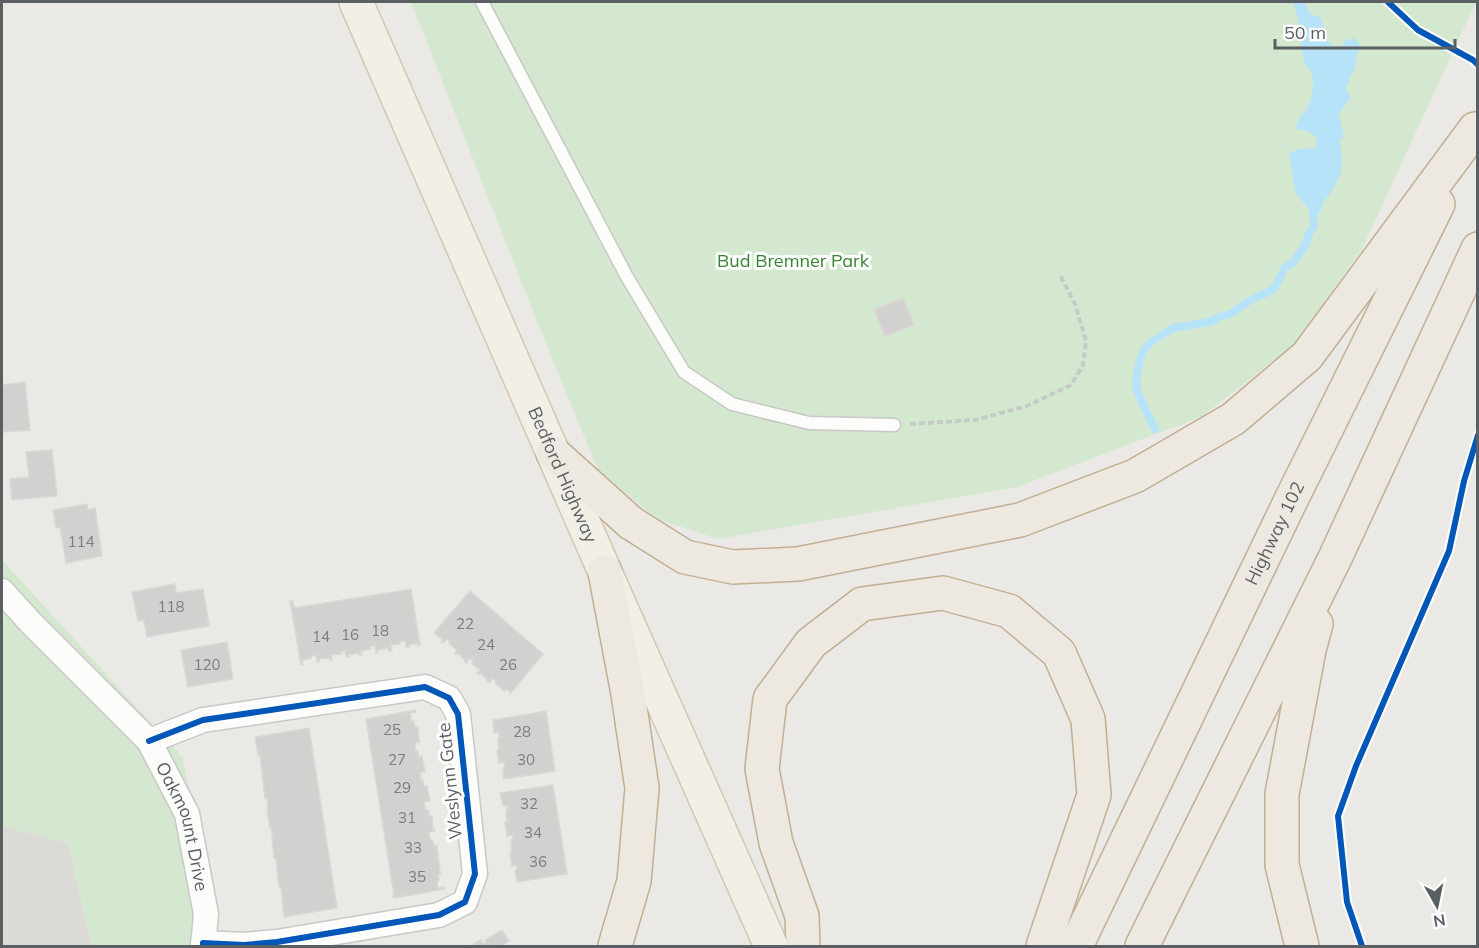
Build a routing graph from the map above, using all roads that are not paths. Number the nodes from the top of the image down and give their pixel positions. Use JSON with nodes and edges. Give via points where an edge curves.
{"nodes":[{"id":1,"x":356,"y":2,"type":"edge"},
{"id":2,"x":482,"y":2,"type":"edge"},
{"id":3,"x":1476,"y":127,"type":"edge"},
{"id":4,"x":1478,"y":249,"type":"edge"},
{"id":5,"x":894,"y":425,"type":"road end"},
{"id":6,"x":553,"y":453,"type":"junction"},
{"id":7,"x":1335,"y":558,"type":"junction"},
{"id":8,"x":605,"y":572,"type":"junction"},
{"id":9,"x":2,"y":591,"type":"edge"},
{"id":10,"x":149,"y":741,"type":"junction"},
{"id":11,"x":203,"y":945,"type":"edge"},
{"id":12,"x":615,"y":946,"type":"edge"},
{"id":13,"x":771,"y":946,"type":"edge"},
{"id":14,"x":803,"y":946,"type":"edge"},
{"id":15,"x":1043,"y":946,"type":"edge"},
{"id":16,"x":1076,"y":946,"type":"edge"},
{"id":17,"x":1142,"y":946,"type":"edge"},
{"id":18,"x":1302,"y":946,"type":"edge"}],
"edges":[{"from":1,"to":6,"type":"main road","name":"Bedford Highway"},
{"from":2,"to":5,"type":"lane","via":[[627,277],[684,372],[732,404],[809,423]]},
{"from":3,"to":6,"type":"highway","via":[[1308,356],[1233,419],[1135,476],[1020,520],[798,564],[733,567],[685,557],[631,523]]},
{"from":3,"to":16,"type":"highway","name":"Highway 102"},
{"from":4,"to":7,"type":"highway"},
{"from":6,"to":8,"type":"main road","name":"Bedford Highway"},
{"from":7,"to":17,"type":"highway"},
{"from":7,"to":18,"type":"highway","via":[[1309,650],[1282,794],[1282,865]]},
{"from":8,"to":12,"type":"highway","via":[[642,788],[634,881]]},
{"from":8,"to":13,"type":"main road","name":"Bedford Highway"},
{"from":9,"to":10,"type":"street","name":"Oakmount Drive"},
{"from":10,"to":11,"type":"street","name":"Oakmount Drive","via":[[187,814],[206,914]]},
{"from":10,"to":11,"type":"street","name":"Weslynn Gate","via":[[203,720],[425,687],[449,698],[458,714],[475,874],[465,902],[439,915],[277,942]]},
{"from":14,"to":15,"type":"highway","via":[[802,915],[776,843],[762,770],[770,699],[811,643],[862,604],[943,593],[1009,611],[1059,653],[1088,719],[1094,795]]}]}
